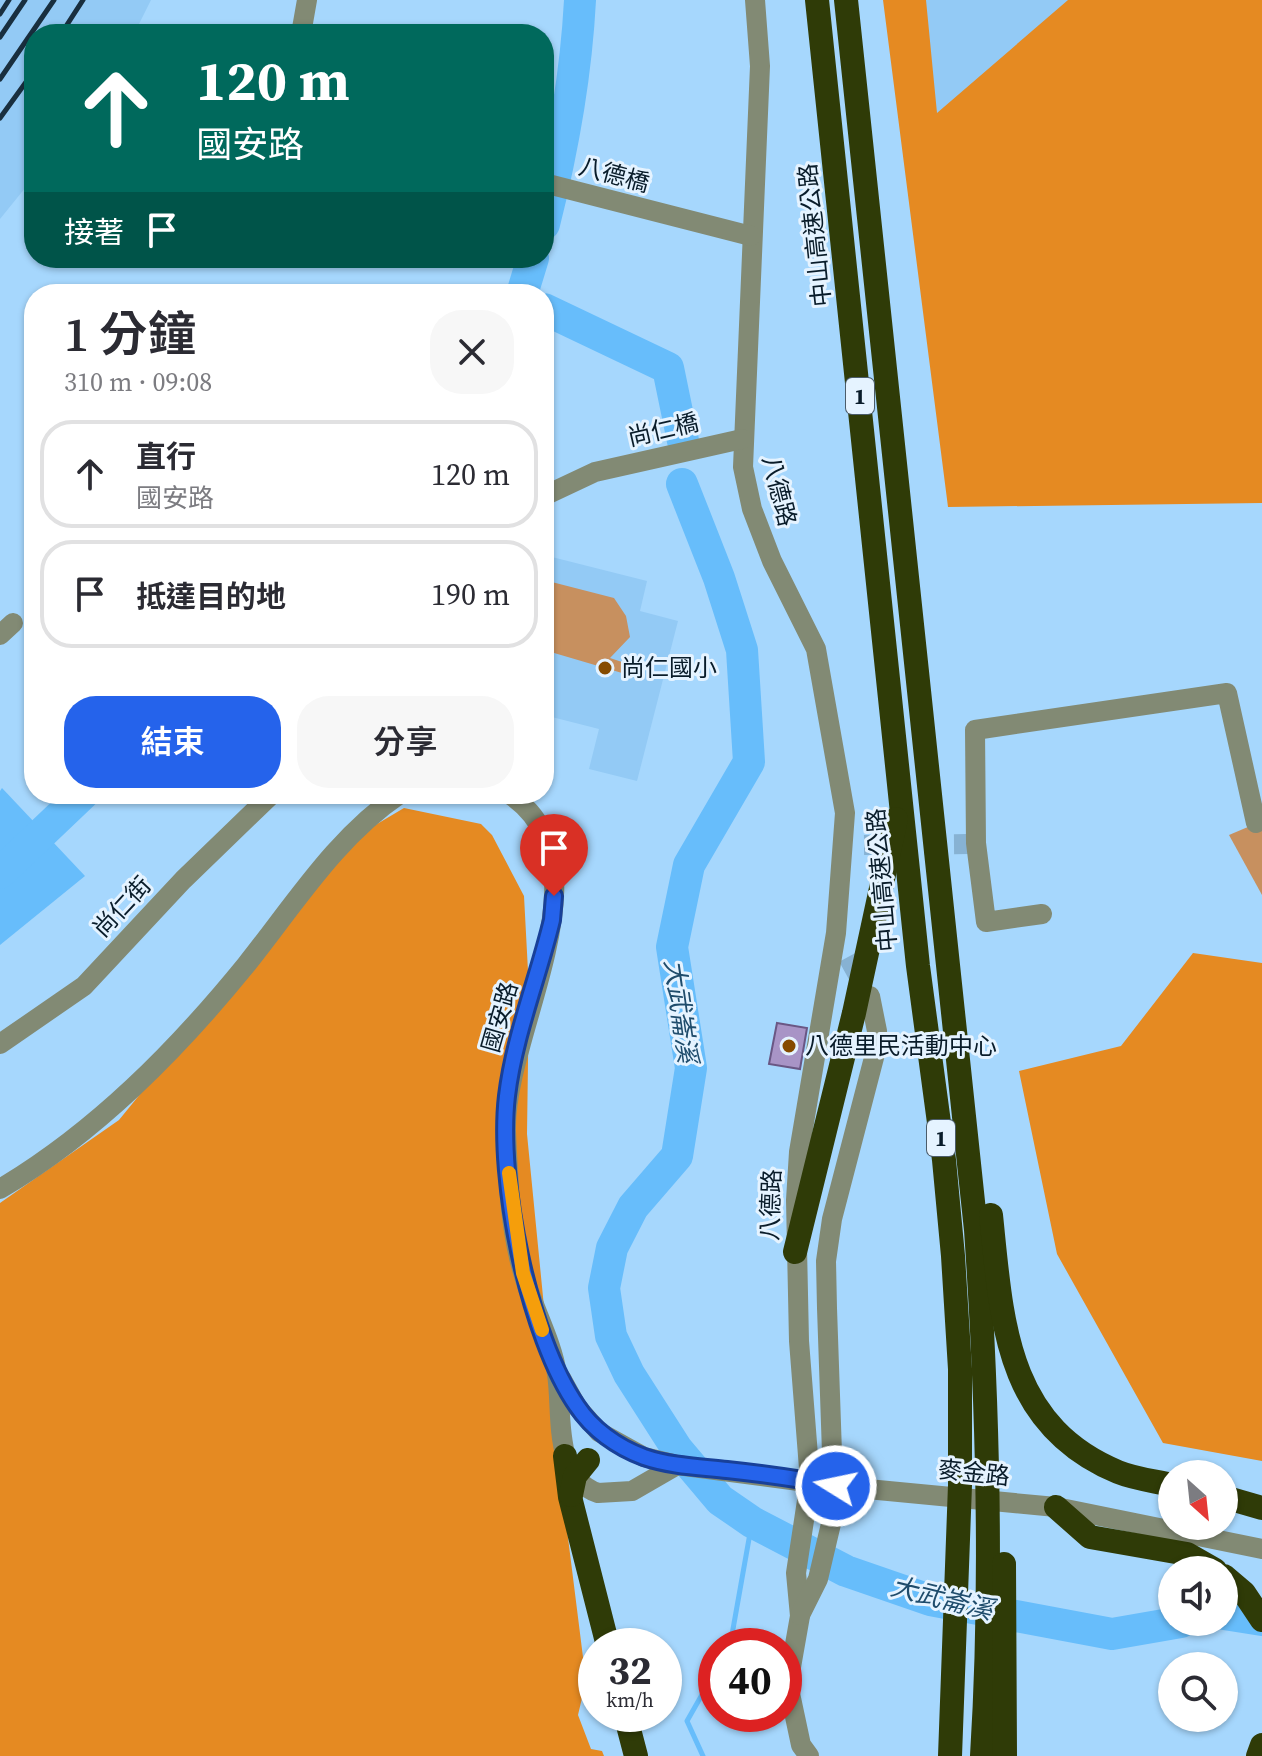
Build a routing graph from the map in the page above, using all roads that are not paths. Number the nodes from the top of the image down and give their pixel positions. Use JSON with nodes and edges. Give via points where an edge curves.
{"nodes":[{"id":1,"x":307,"y":0,"type":"edge"},
{"id":2,"x":755,"y":0,"type":"edge"},
{"id":3,"x":817,"y":0,"type":"edge"},
{"id":4,"x":846,"y":0,"type":"edge"},
{"id":5,"x":303,"y":24,"type":"edge"},
{"id":6,"x":554,"y":186,"type":"edge"},
{"id":7,"x":751,"y":236,"type":"junction"},
{"id":8,"x":742,"y":439,"type":"junction"},
{"id":9,"x":554,"y":491,"type":"edge"},
{"id":10,"x":902,"y":793,"type":"junction"},
{"id":11,"x":262,"y":804,"type":"edge"},
{"id":12,"x":387,"y":804,"type":"edge"},
{"id":13,"x":524,"y":804,"type":"edge"},
{"id":14,"x":1256,"y":823,"type":"dead end"},
{"id":15,"x":1042,"y":914,"type":"dead end"},
{"id":16,"x":836,"y":933,"type":"junction"},
{"id":17,"x":848,"y":957,"type":"tunnel mouth"},
{"id":18,"x":946,"y":963,"type":"junction"},
{"id":19,"x":870,"y":996,"type":"tunnel mouth"},
{"id":20,"x":0,"y":1044,"type":"edge"},
{"id":21,"x":0,"y":1189,"type":"edge"},
{"id":22,"x":795,"y":1252,"type":"junction"},
{"id":23,"x":557,"y":1371,"type":"junction"},
{"id":24,"x":644,"y":1457,"type":"junction"},
{"id":25,"x":677,"y":1465,"type":"junction"},
{"id":26,"x":577,"y":1476,"type":"junction"},
{"id":27,"x":810,"y":1481,"type":"junction"},
{"id":28,"x":1158,"y":1482,"type":"edge"},
{"id":29,"x":836,"y":1486,"type":"junction"},
{"id":30,"x":1238,"y":1501,"type":"edge"},
{"id":31,"x":1056,"y":1507,"type":"junction"},
{"id":32,"x":1262,"y":1508,"type":"edge"},
{"id":33,"x":1262,"y":1549,"type":"edge"},
{"id":34,"x":1190,"y":1556,"type":"edge"},
{"id":35,"x":1238,"y":1588,"type":"edge"},
{"id":36,"x":800,"y":1616,"type":"junction"},
{"id":37,"x":1262,"y":1620,"type":"edge"},
{"id":38,"x":605,"y":1628,"type":"edge"},
{"id":39,"x":995,"y":1691,"type":"junction"},
{"id":40,"x":630,"y":1732,"type":"edge"},
{"id":41,"x":1262,"y":1745,"type":"edge"},
{"id":42,"x":636,"y":1756,"type":"edge"},
{"id":43,"x":809,"y":1756,"type":"edge"},
{"id":44,"x":950,"y":1756,"type":"edge"},
{"id":45,"x":982,"y":1756,"type":"edge"},
{"id":46,"x":1005,"y":1756,"type":"edge"},
{"id":47,"x":1258,"y":1756,"type":"edge"}],
"edges":[{"from":1,"to":5,"type":"street"},
{"from":2,"to":7,"type":"street","name":"八德路","via":[[760,78]]},
{"from":3,"to":10,"type":"highway","name":"中山高速公路","number":"1"},
{"from":4,"to":18,"type":"highway","number":"1"},
{"from":6,"to":7,"type":"street","name":"八德橋"},
{"from":7,"to":8,"type":"street","name":"八德路"},
{"from":8,"to":9,"type":"street","name":"尚仁橋","via":[[595,472]]},
{"from":8,"to":16,"type":"street","name":"八德路","via":[[752,509],[806,625],[822,673],[854,845]]},
{"from":10,"to":22,"type":"highway"},
{"from":10,"to":44,"type":"highway","name":"中山高速公路","number":"1","via":[[944,1160],[960,1369]]},
{"from":11,"to":20,"type":"street","name":"尚仁街","via":[[84,986]]},
{"from":12,"to":21,"type":"street","via":[[360,825],[244,968],[130,1093]]},
{"from":13,"to":23,"type":"street","name":"國安路","via":[[547,840],[556,873],[552,920],[511,1077],[506,1131],[523,1273]]},
{"from":14,"to":15,"type":"street","via":[[1227,693],[975,730],[972,843],[986,922]]},
{"from":16,"to":17,"type":"street"},
{"from":16,"to":22,"type":"street","name":"八德路","via":[[799,1152]]},
{"from":18,"to":28,"type":"highway","via":[[977,1091],[1003,1326],[1022,1385],[1049,1426],[1079,1451],[1120,1473]]},
{"from":18,"to":39,"type":"highway","number":"1","via":[[976,1230],[996,1486]]},
{"from":19,"to":29,"type":"street","via":[[876,1050],[826,1261]]},
{"from":22,"to":27,"type":"street","name":"八德路"},
{"from":23,"to":24,"type":"street","name":"麥金路","via":[[599,1432]]},
{"from":23,"to":26,"type":"street","name":"國安路"},
{"from":24,"to":25,"type":"street","name":"麥金路"},
{"from":24,"to":26,"type":"street","via":[[612,1452]]},
{"from":25,"to":26,"type":"street","via":[[632,1491],[598,1493]]},
{"from":25,"to":27,"type":"street","name":"麥金路"},
{"from":26,"to":38,"type":"highway"},
{"from":27,"to":29,"type":"street","name":"麥金路"},
{"from":27,"to":36,"type":"street","name":"八德路","via":[[796,1573]]},
{"from":29,"to":31,"type":"street","name":"麥金路"},
{"from":29,"to":36,"type":"street","via":[[818,1579]]},
{"from":30,"to":32,"type":"highway"},
{"from":31,"to":33,"type":"street","name":"麥金路"},
{"from":31,"to":34,"type":"highway","via":[[1090,1537]]},
{"from":35,"to":37,"type":"highway"},
{"from":36,"to":43,"type":"street","via":[[788,1684],[797,1733]]},
{"from":39,"to":45,"type":"highway","number":"1"},
{"from":39,"to":46,"type":"highway"},
{"from":40,"to":42,"type":"highway"},
{"from":41,"to":47,"type":"highway"}]}
